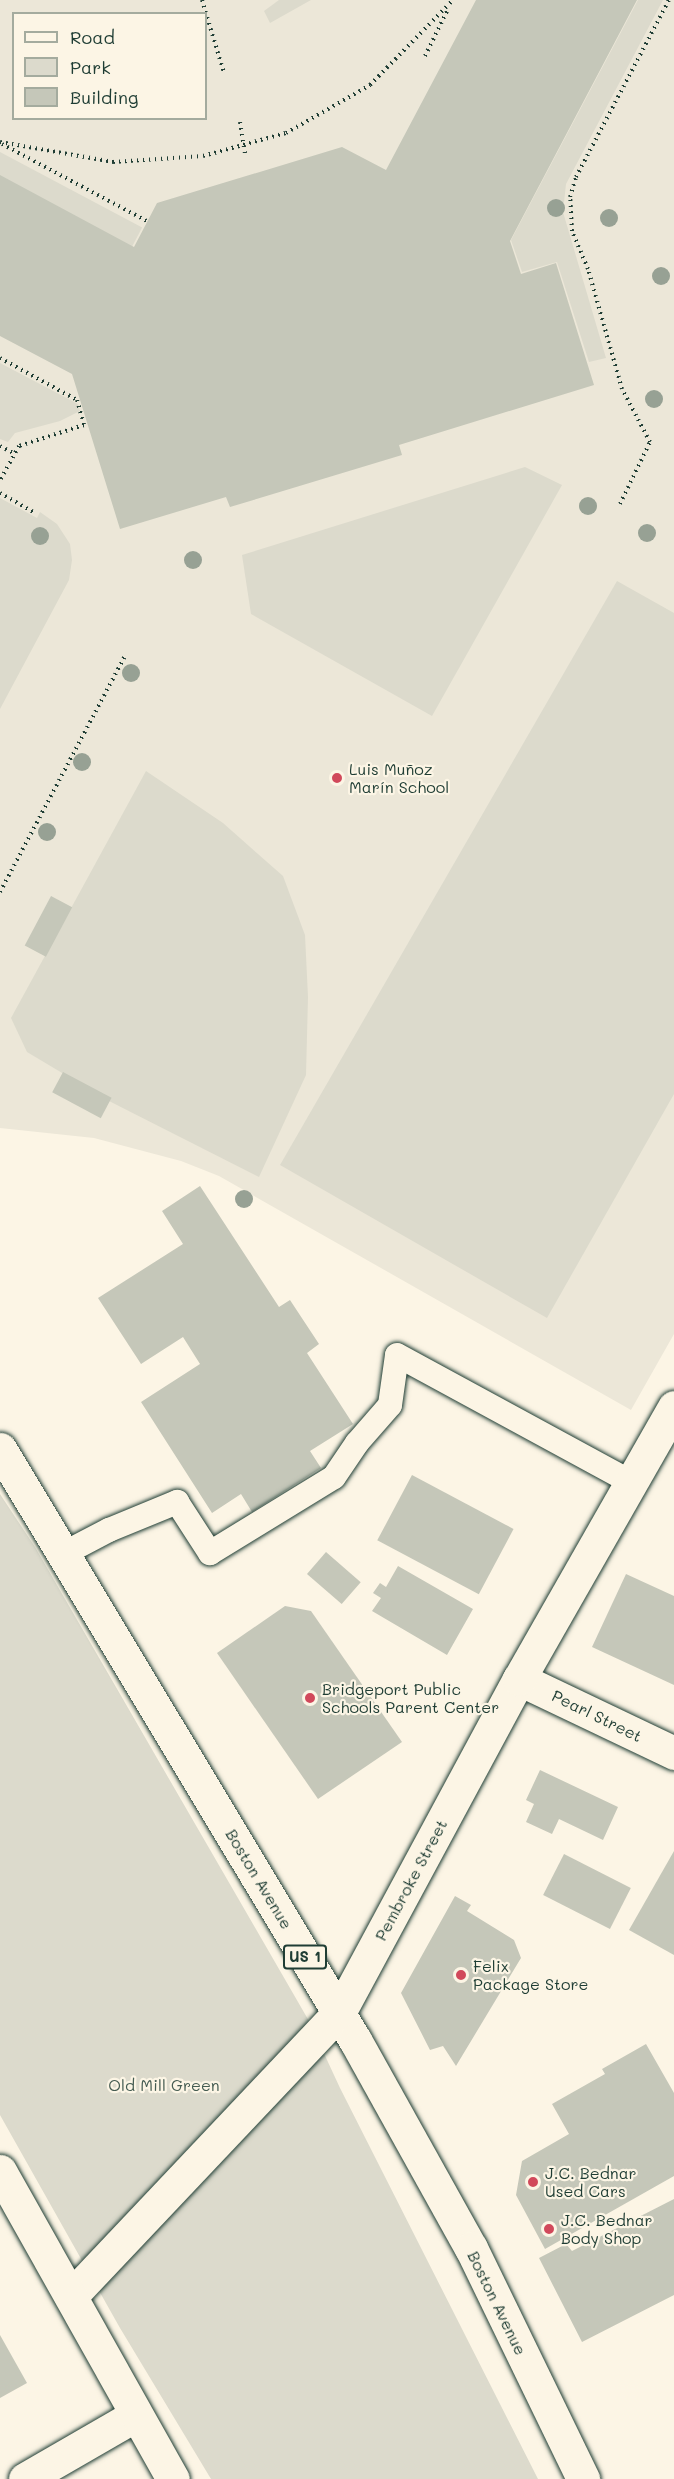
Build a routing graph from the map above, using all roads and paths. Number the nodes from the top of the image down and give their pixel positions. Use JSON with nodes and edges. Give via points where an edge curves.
{"nodes":[{"id":1,"x":453,"y":0,"type":"edge"},
{"id":2,"x":669,"y":0,"type":"edge"},
{"id":3,"x":449,"y":6,"type":"junction"},
{"id":4,"x":207,"y":17,"type":"edge"},
{"id":5,"x":425,"y":56,"type":"dead end"},
{"id":6,"x":224,"y":73,"type":"dead end"},
{"id":7,"x":240,"y":122,"type":"dead end"},
{"id":8,"x":0,"y":143,"type":"edge"},
{"id":9,"x":243,"y":144,"type":"junction"},
{"id":10,"x":245,"y":155,"type":"dead end"},
{"id":11,"x":147,"y":221,"type":"dead end"},
{"id":12,"x":0,"y":358,"type":"edge"},
{"id":13,"x":0,"y":446,"type":"edge"},
{"id":14,"x":15,"y":454,"type":"junction"},
{"id":15,"x":0,"y":480,"type":"edge"},
{"id":16,"x":0,"y":493,"type":"edge"},
{"id":17,"x":620,"y":504,"type":"dead end"},
{"id":18,"x":35,"y":513,"type":"dead end"},
{"id":19,"x":126,"y":654,"type":"dead end"},
{"id":20,"x":0,"y":892,"type":"edge"},
{"id":21,"x":674,"y":1407,"type":"edge"},
{"id":22,"x":0,"y":1449,"type":"edge"},
{"id":23,"x":631,"y":1482,"type":"junction"},
{"id":24,"x":63,"y":1554,"type":"junction"},
{"id":25,"x":519,"y":1679,"type":"junction"},
{"id":26,"x":674,"y":1753,"type":"edge"},
{"id":27,"x":339,"y":2013,"type":"junction"},
{"id":28,"x":0,"y":2171,"type":"edge"},
{"id":29,"x":71,"y":2296,"type":"junction"},
{"id":30,"x":136,"y":2415,"type":"junction"},
{"id":31,"x":25,"y":2479,"type":"edge"},
{"id":32,"x":173,"y":2479,"type":"edge"},
{"id":33,"x":583,"y":2479,"type":"edge"}],
"edges":[{"from":1,"to":3,"type":"path"},
{"from":2,"to":17,"type":"path","via":[[590,148],[570,197],[572,231],[588,269],[622,389],[650,442]]},
{"from":3,"to":5,"type":"path"},
{"from":3,"to":9,"type":"path","via":[[370,85],[286,133]]},
{"from":4,"to":6,"type":"path"},
{"from":7,"to":9,"type":"path"},
{"from":8,"to":9,"type":"path","via":[[113,162],[203,156]]},
{"from":8,"to":11,"type":"path"},
{"from":9,"to":10,"type":"path"},
{"from":12,"to":14,"type":"path","via":[[77,399],[84,425],[19,446]]},
{"from":13,"to":14,"type":"path"},
{"from":14,"to":15,"type":"path"},
{"from":16,"to":18,"type":"path"},
{"from":19,"to":20,"type":"path"},
{"from":21,"to":23,"type":"main road","name":"Pembroke Street"},
{"from":22,"to":24,"type":"main road","name":"Boston Avenue","number":"US 1"},
{"from":23,"to":24,"type":"lane","via":[[397,1355],[390,1405],[334,1477],[210,1553],[177,1502]]},
{"from":23,"to":25,"type":"main road","name":"Pembroke Street"},
{"from":24,"to":27,"type":"main road","name":"Boston Avenue","number":"US 1"},
{"from":25,"to":26,"type":"main road","name":"Pearl Street"},
{"from":25,"to":27,"type":"main road","name":"Pembroke Street"},
{"from":27,"to":29,"type":"main road","name":"Pembroke Street"},
{"from":27,"to":33,"type":"main road","name":"Boston Avenue","number":"US 1","via":[[471,2248]]},
{"from":28,"to":29,"type":"main road"},
{"from":29,"to":30,"type":"main road"},
{"from":30,"to":31,"type":"main road"},
{"from":30,"to":32,"type":"main road"}]}
